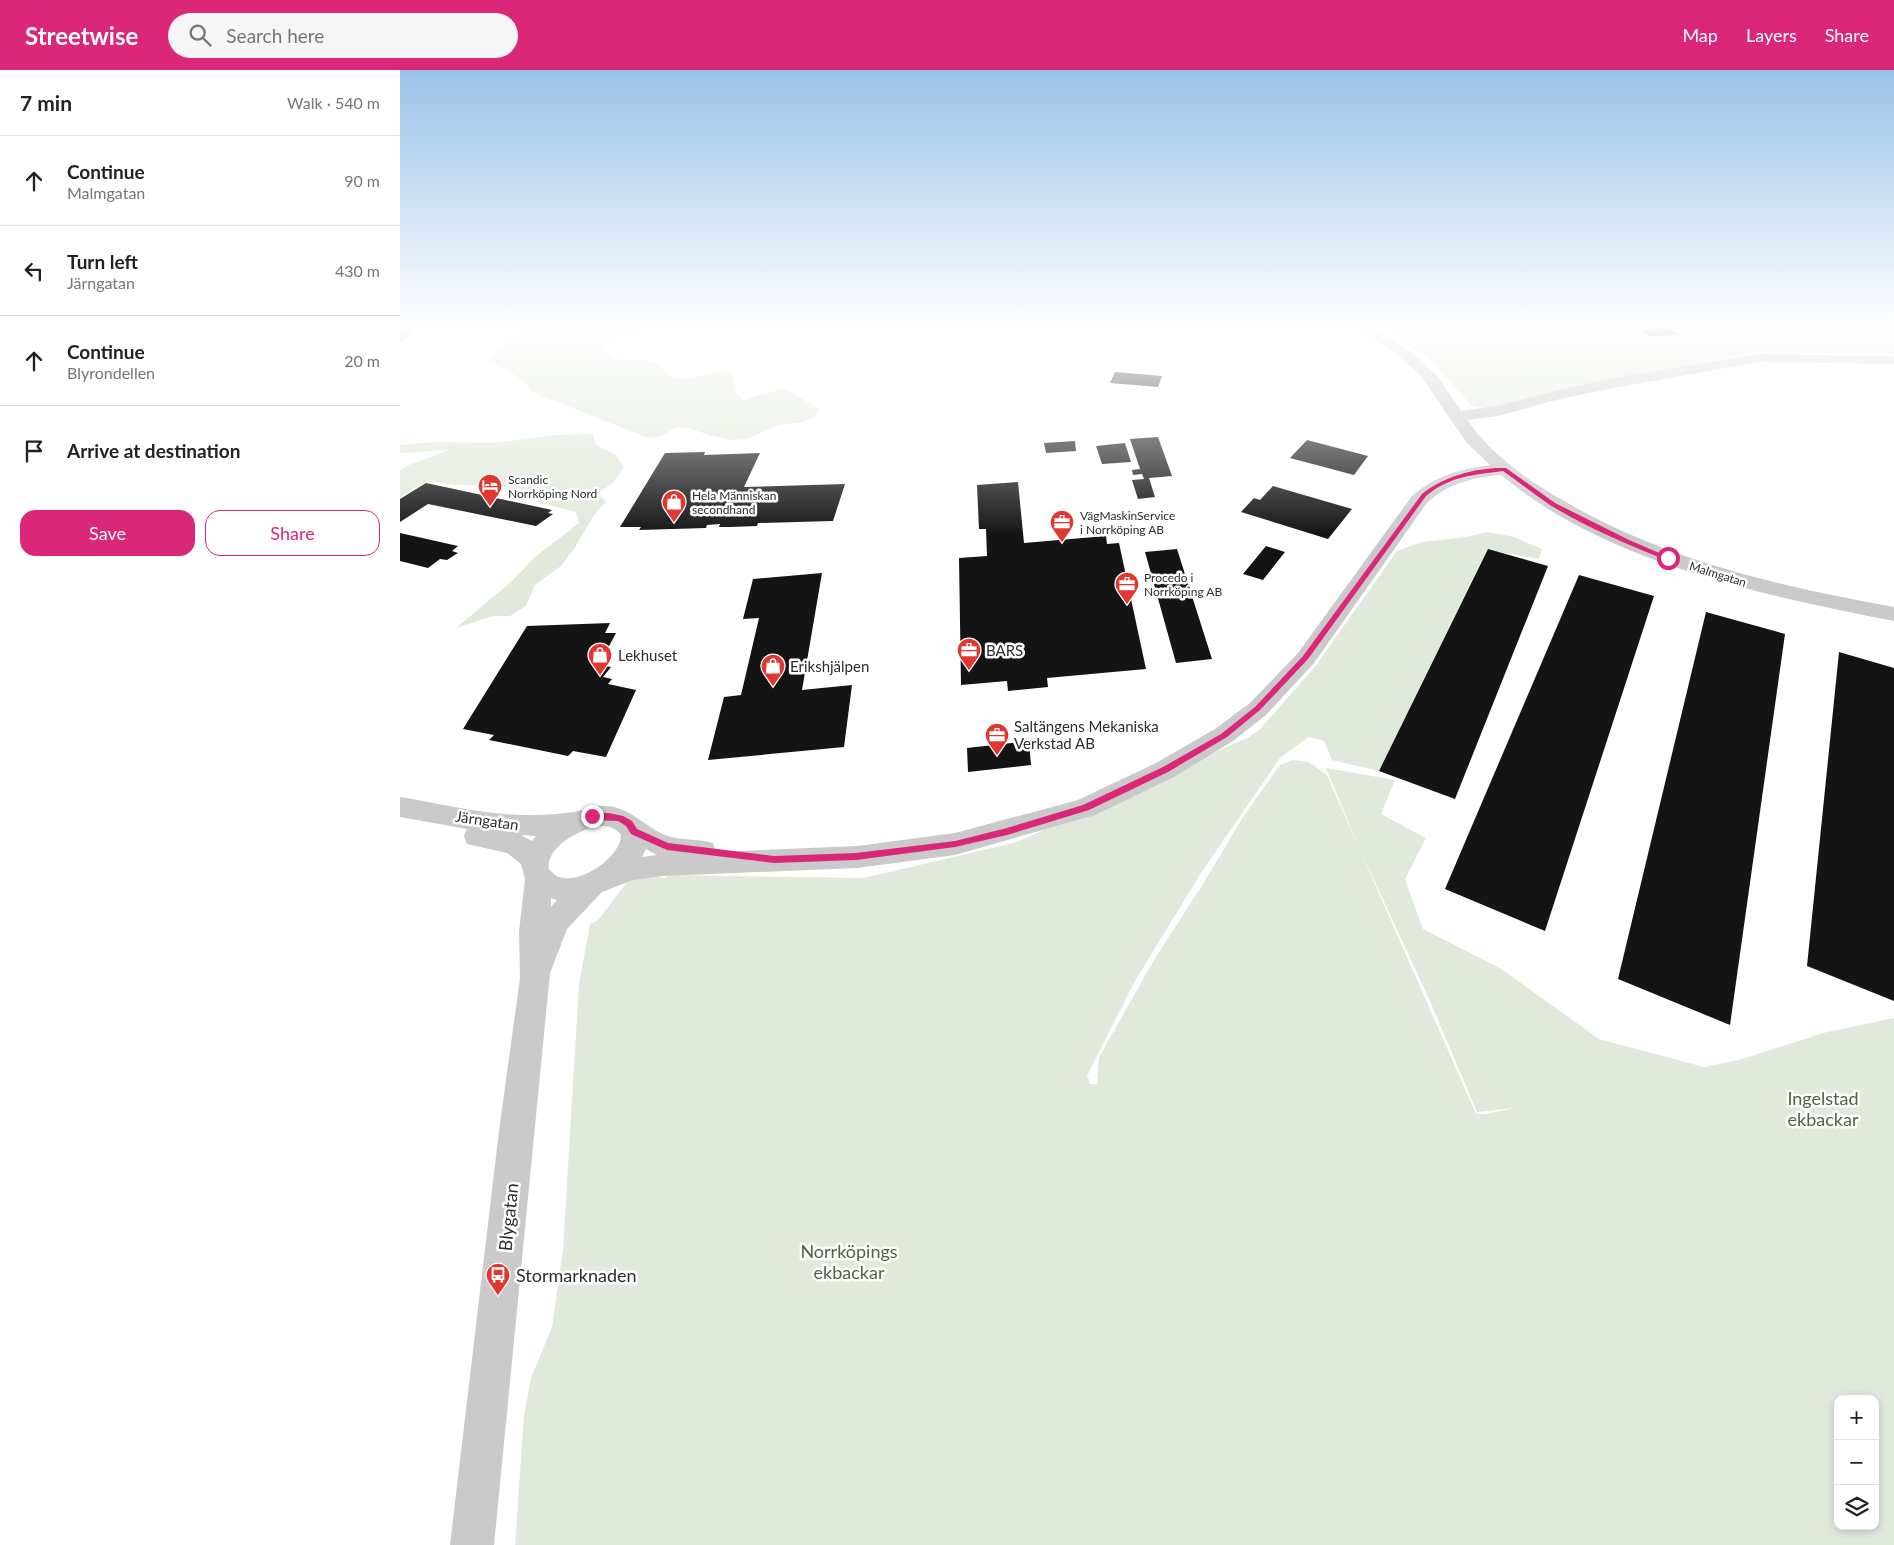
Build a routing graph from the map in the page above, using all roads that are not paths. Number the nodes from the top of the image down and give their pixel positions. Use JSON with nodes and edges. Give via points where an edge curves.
{"nodes":[{"id":1,"x":1443,"y":397,"type":"edge"},
{"id":2,"x":1551,"y":397,"type":"edge"},
{"id":3,"x":1457,"y":416,"type":"junction"},
{"id":4,"x":1504,"y":469,"type":"junction"},
{"id":5,"x":1894,"y":614,"type":"edge"},
{"id":6,"x":400,"y":807,"type":"edge"},
{"id":7,"x":575,"y":822,"type":"junction"},
{"id":8,"x":400,"y":824,"type":"edge"},
{"id":9,"x":634,"y":831,"type":"junction"},
{"id":10,"x":774,"y":860,"type":"junction"},
{"id":11,"x":537,"y":870,"type":"junction"},
{"id":12,"x":599,"y":881,"type":"junction"},
{"id":13,"x":535,"y":978,"type":"junction"},
{"id":14,"x":472,"y":1545,"type":"edge"}],
"edges":[{"from":1,"to":3,"type":"street"},
{"from":2,"to":3,"type":"street","via":[[1498,411]]},
{"from":3,"to":4,"type":"street","via":[[1477,444]]},
{"from":4,"to":5,"type":"street","name":"Malmgatan","via":[[1553,504],[1589,524],[1668,558],[1758,586]]},
{"from":4,"to":10,"type":"street","via":[[1459,476],[1430,489],[1306,658],[1258,708],[1224,736],[1165,770],[1086,808],[955,844],[856,857]]},
{"from":6,"to":7,"type":"street","name":"Järngatan","via":[[511,824]]},
{"from":7,"to":9,"type":"street","via":[[592,816],[609,816],[620,818]]},
{"from":7,"to":11,"type":"street","via":[[548,839],[540,850]]},
{"from":8,"to":11,"type":"street","name":"Järngatan","via":[[522,846]]},
{"from":9,"to":10,"type":"street","via":[[667,846]]},
{"from":9,"to":12,"type":"street","via":[[631,854],[621,866]]},
{"from":10,"to":12,"type":"street","via":[[651,866]]},
{"from":11,"to":12,"type":"street","via":[[551,888],[570,890]]},
{"from":11,"to":13,"type":"street","name":"Blygatan"},
{"from":12,"to":13,"type":"street","name":"Blygatan","via":[[569,906],[555,923]]},
{"from":13,"to":14,"type":"street","name":"Blygatan"}]}
